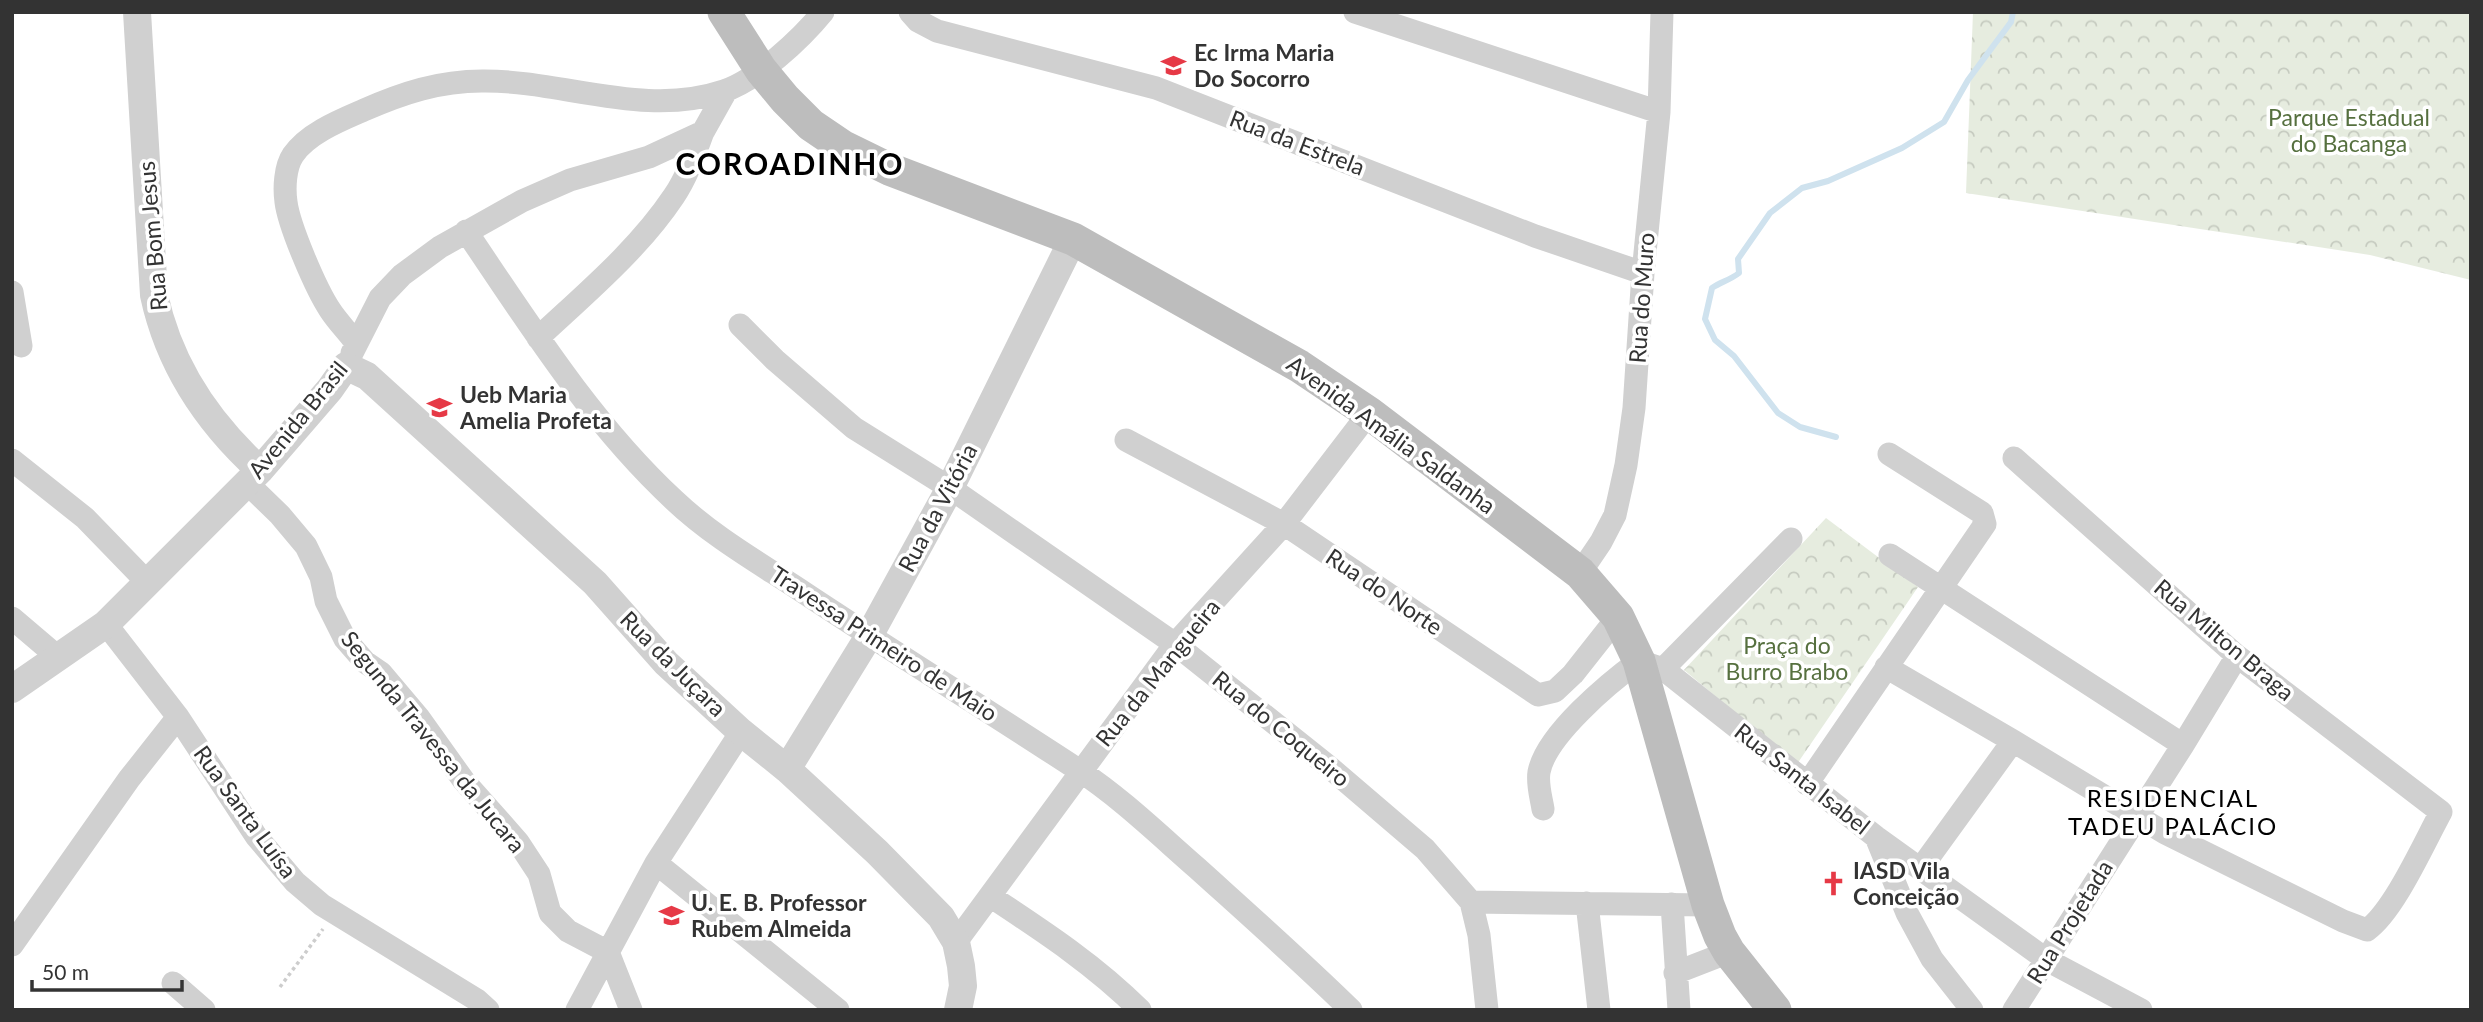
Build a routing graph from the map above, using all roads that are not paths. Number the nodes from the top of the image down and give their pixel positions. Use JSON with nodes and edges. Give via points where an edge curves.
{"nodes":[{"id":1,"x":137,"y":12,"type":"edge"},
{"id":2,"x":724,"y":12,"type":"edge"},
{"id":3,"x":823,"y":12,"type":"edge"},
{"id":4,"x":910,"y":12,"type":"edge"},
{"id":5,"x":1355,"y":12,"type":"edge"},
{"id":6,"x":1662,"y":12,"type":"edge"},
{"id":7,"x":761,"y":70,"type":"junction"},
{"id":8,"x":726,"y":91,"type":"junction"},
{"id":9,"x":1659,"y":112,"type":"junction"},
{"id":10,"x":703,"y":132,"type":"junction"},
{"id":11,"x":466,"y":231,"type":"junction"},
{"id":12,"x":1073,"y":239,"type":"junction"},
{"id":13,"x":1643,"y":273,"type":"junction"},
{"id":14,"x":12,"y":292,"type":"edge"},
{"id":15,"x":740,"y":325,"type":"dead end"},
{"id":16,"x":538,"y":338,"type":"junction"},
{"id":17,"x":21,"y":346,"type":"dead end"},
{"id":18,"x":351,"y":354,"type":"junction"},
{"id":19,"x":1369,"y":413,"type":"junction"},
{"id":20,"x":1126,"y":440,"type":"dead end"},
{"id":21,"x":1889,"y":454,"type":"dead end"},
{"id":22,"x":2014,"y":458,"type":"dead end"},
{"id":23,"x":12,"y":460,"type":"edge"},
{"id":24,"x":254,"y":476,"type":"junction"},
{"id":25,"x":950,"y":488,"type":"junction"},
{"id":26,"x":1284,"y":524,"type":"junction"},
{"id":27,"x":1791,"y":539,"type":"dead end"},
{"id":28,"x":1890,"y":555,"type":"dead end"},
{"id":29,"x":1580,"y":573,"type":"junction"},
{"id":30,"x":148,"y":583,"type":"junction"},
{"id":31,"x":1940,"y":587,"type":"junction"},
{"id":32,"x":1618,"y":617,"type":"junction"},
{"id":33,"x":12,"y":618,"type":"edge"},
{"id":34,"x":106,"y":624,"type":"junction"},
{"id":35,"x":869,"y":636,"type":"junction"},
{"id":36,"x":1175,"y":644,"type":"junction"},
{"id":37,"x":2237,"y":656,"type":"junction"},
{"id":38,"x":59,"y":658,"type":"junction"},
{"id":39,"x":1651,"y":665,"type":"junction"},
{"id":40,"x":1886,"y":667,"type":"junction"},
{"id":41,"x":12,"y":689,"type":"edge"},
{"id":42,"x":178,"y":717,"type":"junction"},
{"id":43,"x":741,"y":732,"type":"junction"},
{"id":44,"x":2014,"y":741,"type":"junction"},
{"id":45,"x":2183,"y":745,"type":"junction"},
{"id":46,"x":788,"y":769,"type":"junction"},
{"id":47,"x":1081,"y":771,"type":"junction"},
{"id":48,"x":1807,"y":784,"type":"junction"},
{"id":49,"x":1543,"y":809,"type":"dead end"},
{"id":50,"x":2136,"y":817,"type":"junction"},
{"id":51,"x":1876,"y":837,"type":"junction"},
{"id":52,"x":656,"y":863,"type":"junction"},
{"id":53,"x":1921,"y":868,"type":"junction"},
{"id":54,"x":990,"y":896,"type":"junction"},
{"id":55,"x":1471,"y":902,"type":"junction"},
{"id":56,"x":1587,"y":903,"type":"junction"},
{"id":57,"x":1672,"y":904,"type":"junction"},
{"id":58,"x":1708,"y":905,"type":"junction"},
{"id":59,"x":956,"y":942,"type":"junction"},
{"id":60,"x":12,"y":945,"type":"edge"},
{"id":61,"x":608,"y":952,"type":"junction"},
{"id":62,"x":1729,"y":952,"type":"junction"},
{"id":63,"x":2048,"y":960,"type":"junction"},
{"id":64,"x":1675,"y":973,"type":"junction"},
{"id":65,"x":173,"y":983,"type":"dead end"},
{"id":66,"x":960,"y":998,"type":"edge"},
{"id":67,"x":204,"y":1010,"type":"edge"},
{"id":68,"x":488,"y":1010,"type":"edge"},
{"id":69,"x":577,"y":1010,"type":"edge"},
{"id":70,"x":631,"y":1010,"type":"edge"},
{"id":71,"x":838,"y":1010,"type":"edge"},
{"id":72,"x":1140,"y":1010,"type":"edge"},
{"id":73,"x":1351,"y":1010,"type":"edge"},
{"id":74,"x":1487,"y":1010,"type":"edge"},
{"id":75,"x":1599,"y":1010,"type":"edge"},
{"id":76,"x":1679,"y":1010,"type":"edge"},
{"id":77,"x":1775,"y":1010,"type":"edge"},
{"id":78,"x":1972,"y":1010,"type":"edge"},
{"id":79,"x":2014,"y":1010,"type":"edge"},
{"id":80,"x":2141,"y":1010,"type":"edge"}],
"edges":[{"from":1,"to":24,"type":"street","name":"Rua Bom Jesus","via":[[158,314],[189,386]]},
{"from":2,"to":7,"type":"main road","name":"Avenida Amália Saldanha"},
{"from":3,"to":7,"type":"street","via":[[806,33]]},
{"from":4,"to":13,"type":"street","name":"Rua da Estrela","via":[[937,31],[1157,88],[1535,236]]},
{"from":5,"to":9,"type":"street"},
{"from":6,"to":9,"type":"street","name":"Rua do Muro"},
{"from":7,"to":8,"type":"street"},
{"from":7,"to":12,"type":"main road","name":"Avenida Amália Saldanha","via":[[811,125],[842,146],[889,169]]},
{"from":8,"to":10,"type":"street"},
{"from":8,"to":18,"type":"street","via":[[667,100],[615,98],[508,82],[450,82],[404,93],[306,141],[292,156],[286,202],[299,244]]},
{"from":9,"to":13,"type":"street","name":"Rua do Muro"},
{"from":10,"to":11,"type":"street","name":"Avenida Brasil","via":[[649,157],[570,180]]},
{"from":10,"to":16,"type":"street","via":[[674,196],[631,247]]},
{"from":11,"to":16,"type":"street","name":"Travessa Primeiro de Maio"},
{"from":11,"to":18,"type":"street","name":"Avenida Brasil","via":[[402,275],[380,298]]},
{"from":12,"to":19,"type":"main road","name":"Avenida Amália Saldanha","via":[[1299,366]]},
{"from":12,"to":25,"type":"street","name":"Rua da Vitória"},
{"from":13,"to":29,"type":"street","name":"Rua do Muro","via":[[1626,466],[1615,514]]},
{"from":14,"to":17,"type":"street"},
{"from":15,"to":25,"type":"street","name":"Rua do Coqueiro","via":[[854,428]]},
{"from":16,"to":35,"type":"street","name":"Travessa Primeiro de Maio","via":[[635,463],[677,503]]},
{"from":18,"to":24,"type":"street","name":"Avenida Brasil","via":[[330,389]]},
{"from":18,"to":43,"type":"street","name":"Rua da Juçara","via":[[367,376],[595,583],[666,663]]},
{"from":19,"to":26,"type":"street","name":"Rua da Mangueira"},
{"from":19,"to":29,"type":"main road","name":"Avenida Amália Saldanha"},
{"from":20,"to":26,"type":"street","name":"Rua do Norte"},
{"from":21,"to":31,"type":"street","via":[[1985,518],[1980,534]]},
{"from":22,"to":37,"type":"street","name":"Rua Milton Braga"},
{"from":23,"to":30,"type":"street","via":[[85,519]]},
{"from":24,"to":30,"type":"street","name":"Avenida Brasil"},
{"from":24,"to":61,"type":"street","name":"Segunda Travessa da Jucara","via":[[306,546],[345,639],[381,673],[464,781],[518,842],[539,874],[550,914],[568,931]]},
{"from":25,"to":35,"type":"street","name":"Rua da Vitória"},
{"from":25,"to":36,"type":"street","name":"Rua do Coqueiro"},
{"from":26,"to":32,"type":"street","name":"Rua do Norte","via":[[1538,695],[1555,691],[1573,674]]},
{"from":26,"to":36,"type":"street","name":"Rua da Mangueira"},
{"from":27,"to":39,"type":"street"},
{"from":28,"to":31,"type":"street"},
{"from":29,"to":32,"type":"main road","name":"Avenida Amália Saldanha"},
{"from":30,"to":34,"type":"street","name":"Avenida Brasil"},
{"from":31,"to":40,"type":"street"},
{"from":31,"to":45,"type":"street"},
{"from":32,"to":39,"type":"main road","name":"Avenida Amália Saldanha"},
{"from":33,"to":38,"type":"street"},
{"from":34,"to":38,"type":"street","name":"Avenida Brasil"},
{"from":34,"to":42,"type":"street","name":"Rua Santa Luísa"},
{"from":35,"to":46,"type":"street","name":"Rua da Vitória"},
{"from":35,"to":47,"type":"street","name":"Travessa Primeiro de Maio"},
{"from":36,"to":47,"type":"street","name":"Rua da Mangueira"},
{"from":36,"to":55,"type":"street","name":"Rua do Coqueiro","via":[[1424,849]]},
{"from":37,"to":45,"type":"street","name":"Rua Projetada"},
{"from":37,"to":50,"type":"street","name":"Rua Milton Braga","via":[[2441,812],[2379,922],[2367,930],[2343,922]]},
{"from":38,"to":41,"type":"street","name":"Avenida Brasil"},
{"from":39,"to":48,"type":"street","name":"Rua Santa Isabel"},
{"from":39,"to":49,"type":"street","via":[[1612,681],[1583,708],[1545,756],[1539,772]]},
{"from":39,"to":58,"type":"main road","name":"Avenida Amália Saldanha"},
{"from":40,"to":44,"type":"street"},
{"from":40,"to":48,"type":"street"},
{"from":42,"to":60,"type":"street"},
{"from":42,"to":68,"type":"street","name":"Rua Santa Luísa","via":[[256,836],[295,881],[322,905]]},
{"from":43,"to":46,"type":"street","name":"Rua da Juçara"},
{"from":43,"to":52,"type":"street"},
{"from":44,"to":50,"type":"street"},
{"from":44,"to":53,"type":"street"},
{"from":45,"to":50,"type":"street","name":"Rua Projetada"},
{"from":46,"to":59,"type":"street","name":"Rua da Juçara","via":[[941,917]]},
{"from":47,"to":54,"type":"street","name":"Rua da Mangueira"},
{"from":47,"to":73,"type":"street","name":"Travessa Primeiro de Maio","via":[[1136,813]]},
{"from":48,"to":51,"type":"street","name":"Rua Santa Isabel"},
{"from":50,"to":63,"type":"street","name":"Rua Projetada"},
{"from":51,"to":53,"type":"street","name":"Rua Santa Isabel"},
{"from":51,"to":78,"type":"street","via":[[1907,913],[1932,959]]},
{"from":52,"to":61,"type":"street"},
{"from":52,"to":71,"type":"street"},
{"from":53,"to":63,"type":"street","name":"Rua Santa Isabel"},
{"from":54,"to":59,"type":"street","name":"Rua da Mangueira"},
{"from":54,"to":72,"type":"street","via":[[1061,943]]},
{"from":55,"to":56,"type":"street"},
{"from":55,"to":74,"type":"street","name":"Rua do Coqueiro"},
{"from":56,"to":57,"type":"street"},
{"from":56,"to":75,"type":"street"},
{"from":57,"to":58,"type":"street"},
{"from":57,"to":64,"type":"street"},
{"from":58,"to":62,"type":"main road","name":"Avenida Amália Saldanha"},
{"from":59,"to":66,"type":"street","name":"Rua da Juçara"},
{"from":61,"to":69,"type":"street"},
{"from":61,"to":70,"type":"street"},
{"from":62,"to":64,"type":"street"},
{"from":62,"to":77,"type":"main road","name":"Avenida Amália Saldanha"},
{"from":63,"to":79,"type":"street","name":"Rua Projetada"},
{"from":63,"to":80,"type":"street","name":"Rua Santa Isabel"},
{"from":64,"to":76,"type":"street"},
{"from":65,"to":67,"type":"street"}]}
